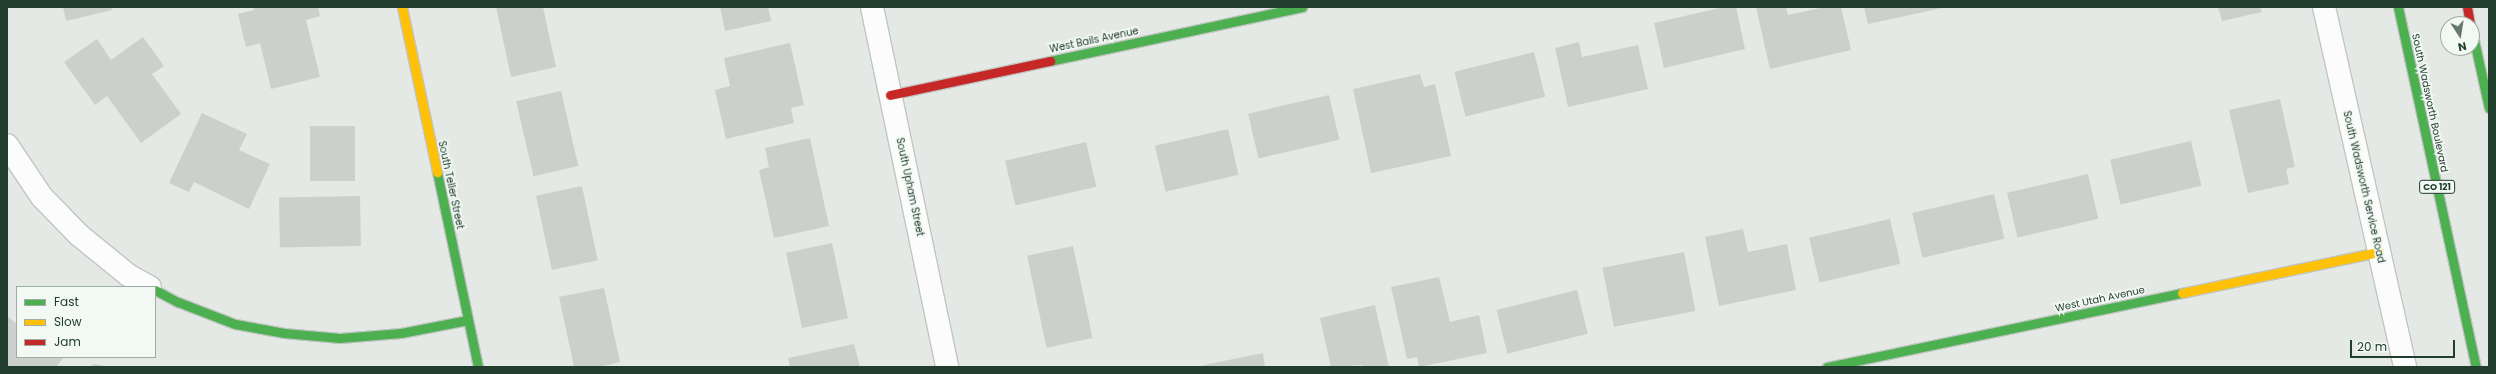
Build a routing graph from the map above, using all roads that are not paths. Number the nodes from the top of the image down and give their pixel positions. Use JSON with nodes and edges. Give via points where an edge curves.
{"nodes":[{"id":1,"x":402,"y":7,"type":"edge"},
{"id":2,"x":872,"y":7,"type":"edge"},
{"id":3,"x":1302,"y":7,"type":"edge"},
{"id":4,"x":2324,"y":7,"type":"edge"},
{"id":5,"x":2398,"y":7,"type":"edge"},
{"id":6,"x":2478,"y":56,"type":"edge"},
{"id":7,"x":890,"y":94,"type":"junction"},
{"id":8,"x":2489,"y":108,"type":"edge"},
{"id":9,"x":7,"y":145,"type":"edge"},
{"id":10,"x":2378,"y":252,"type":"junction"},
{"id":11,"x":148,"y":286,"type":"edge"},
{"id":12,"x":156,"y":291,"type":"edge"},
{"id":13,"x":468,"y":320,"type":"junction"},
{"id":14,"x":478,"y":367,"type":"edge"},
{"id":15,"x":947,"y":367,"type":"edge"},
{"id":16,"x":1827,"y":367,"type":"edge"},
{"id":17,"x":2405,"y":367,"type":"edge"},
{"id":18,"x":2476,"y":367,"type":"edge"}],
"edges":[{"from":1,"to":13,"type":"street","name":"South Teller Street"},
{"from":2,"to":7,"type":"street","name":"South Upham Street"},
{"from":3,"to":7,"type":"street","name":"West Bails Avenue"},
{"from":4,"to":10,"type":"street","name":"South Wadsworth Service Road"},
{"from":5,"to":18,"type":"street","name":"South Wadsworth Boulevard","number":"CO 121"},
{"from":6,"to":8,"type":"street"},
{"from":7,"to":15,"type":"street","name":"South Upham Street"},
{"from":9,"to":11,"type":"street","via":[[42,197],[79,235],[128,275]]},
{"from":10,"to":16,"type":"street","name":"West Utah Avenue"},
{"from":10,"to":17,"type":"street","name":"South Wadsworth Service Road"},
{"from":12,"to":13,"type":"street","via":[[235,324],[284,333],[340,338],[401,333]]},
{"from":13,"to":14,"type":"street","name":"South Teller Street"}]}
